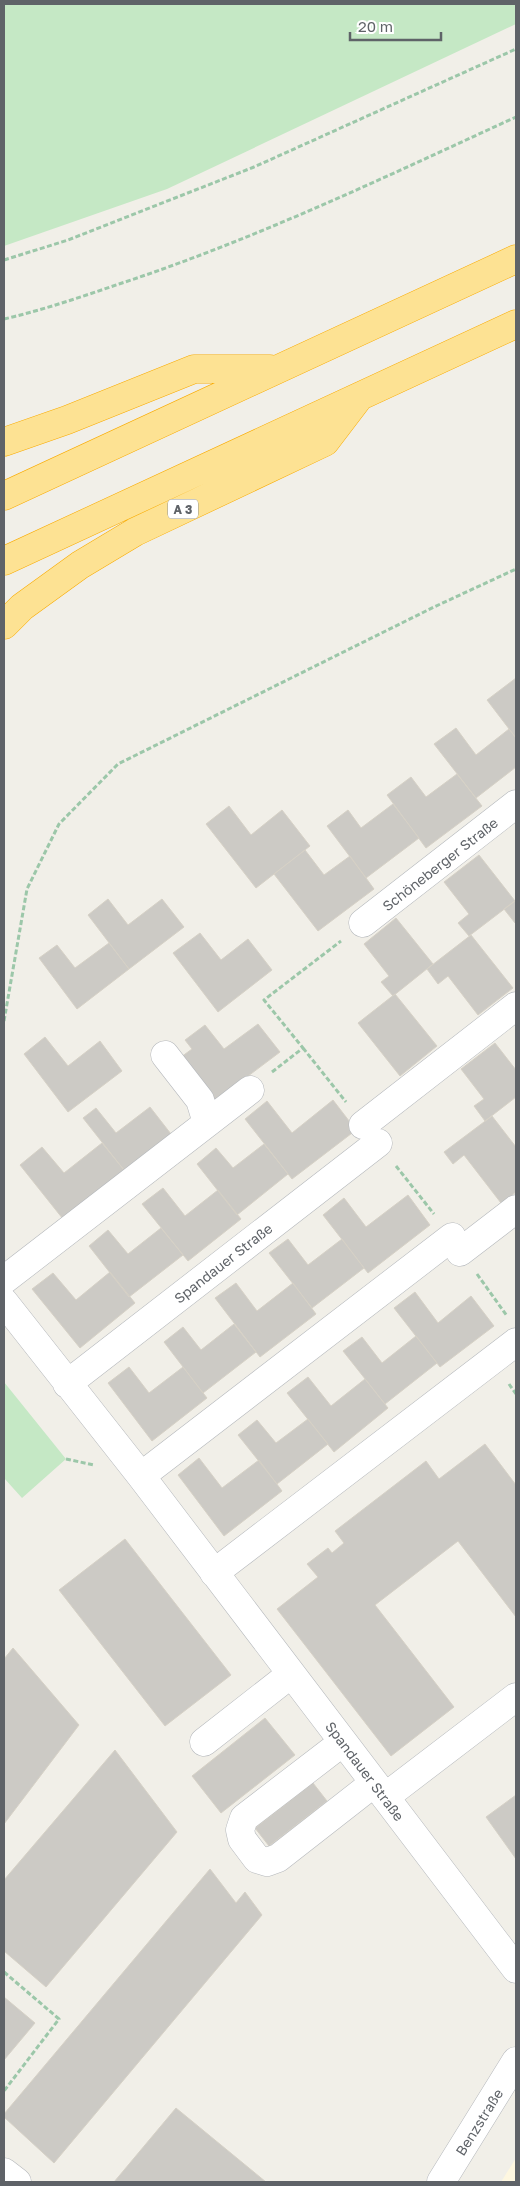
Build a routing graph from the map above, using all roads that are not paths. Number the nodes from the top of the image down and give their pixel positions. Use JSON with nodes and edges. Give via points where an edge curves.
{"nodes":[{"id":1,"x":516,"y":259,"type":"edge"},
{"id":2,"x":516,"y":324,"type":"edge"},
{"id":3,"x":279,"y":369,"type":"junction"},
{"id":4,"x":360,"y":396,"type":"junction"},
{"id":5,"x":4,"y":442,"type":"edge"},
{"id":6,"x":4,"y":496,"type":"edge"},
{"id":7,"x":4,"y":560,"type":"edge"},
{"id":8,"x":4,"y":624,"type":"edge"},
{"id":9,"x":516,"y":804,"type":"edge"},
{"id":10,"x":363,"y":923,"type":"road end"},
{"id":11,"x":516,"y":1006,"type":"edge"},
{"id":12,"x":165,"y":1055,"type":"dead end"},
{"id":13,"x":250,"y":1090,"type":"road end"},
{"id":14,"x":207,"y":1123,"type":"junction"},
{"id":15,"x":516,"y":1208,"type":"edge"},
{"id":16,"x":4,"y":1280,"type":"edge"},
{"id":17,"x":4,"y":1302,"type":"edge"},
{"id":18,"x":513,"y":1332,"type":"edge"},
{"id":19,"x":67,"y":1384,"type":"junction"},
{"id":20,"x":141,"y":1476,"type":"junction"},
{"id":21,"x":214,"y":1573,"type":"junction"},
{"id":22,"x":291,"y":1674,"type":"junction"},
{"id":23,"x":516,"y":1697,"type":"edge"},
{"id":24,"x":204,"y":1742,"type":"dead end"},
{"id":25,"x":343,"y":1742,"type":"junction"},
{"id":26,"x":379,"y":1790,"type":"junction"},
{"id":27,"x":516,"y":1969,"type":"edge"},
{"id":28,"x":516,"y":2062,"type":"edge"},
{"id":29,"x":4,"y":2172,"type":"edge"},
{"id":30,"x":16,"y":2182,"type":"edge"},
{"id":31,"x":441,"y":2182,"type":"edge"}],
"edges":[{"from":1,"to":3,"type":"highway"},
{"from":2,"to":4,"type":"highway","number":"A 3"},
{"from":3,"to":5,"type":"highway","via":[[194,369]]},
{"from":3,"to":6,"type":"highway"},
{"from":4,"to":7,"type":"highway","number":"A 3"},
{"from":4,"to":8,"type":"highway","number":"A 3","via":[[325,442],[135,532],[80,565]]},
{"from":9,"to":10,"type":"street","name":"Schöneberger Straße"},
{"from":11,"to":19,"type":"street","name":"Spandauer Straße","via":[[371,1134]]},
{"from":12,"to":14,"type":"street","via":[[200,1100]]},
{"from":13,"to":14,"type":"street"},
{"from":14,"to":16,"type":"street"},
{"from":15,"to":20,"type":"street","via":[[456,1245]]},
{"from":17,"to":19,"type":"street","name":"Spandauer Straße"},
{"from":18,"to":21,"type":"street"},
{"from":19,"to":20,"type":"street","name":"Spandauer Straße"},
{"from":20,"to":21,"type":"street","name":"Spandauer Straße"},
{"from":21,"to":22,"type":"street","name":"Spandauer Straße"},
{"from":22,"to":24,"type":"street"},
{"from":22,"to":25,"type":"street","name":"Spandauer Straße"},
{"from":23,"to":26,"type":"street"},
{"from":25,"to":26,"type":"street","name":"Spandauer Straße"},
{"from":25,"to":26,"type":"street","via":[[244,1818],[240,1830],[247,1846],[257,1859],[267,1862],[278,1858]]},
{"from":26,"to":27,"type":"street","name":"Spandauer Straße"},
{"from":28,"to":31,"type":"street","name":"Benzstraße"},
{"from":29,"to":30,"type":"street"}]}
